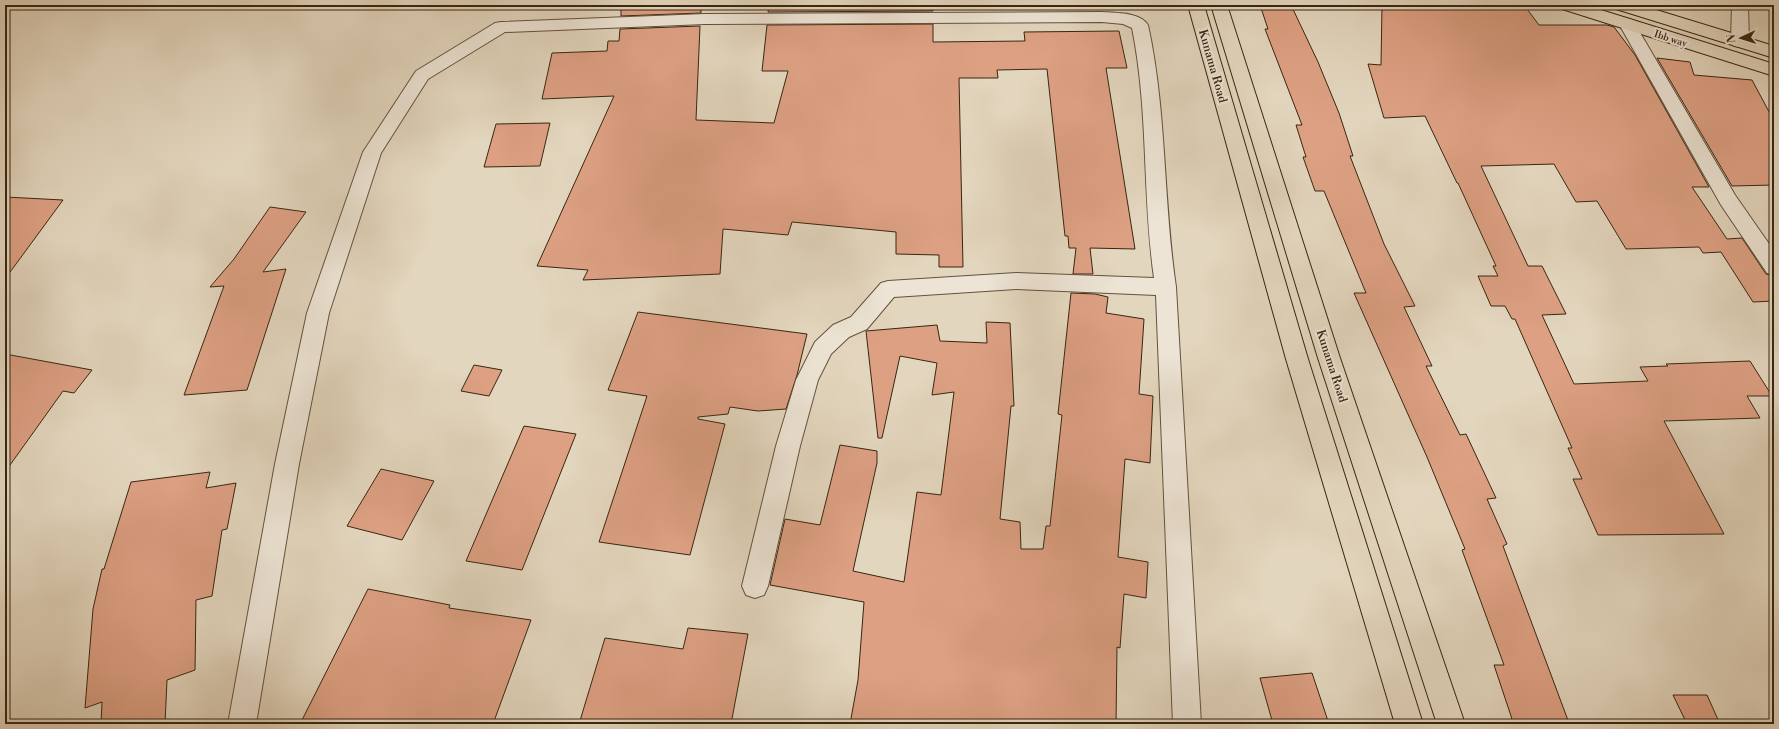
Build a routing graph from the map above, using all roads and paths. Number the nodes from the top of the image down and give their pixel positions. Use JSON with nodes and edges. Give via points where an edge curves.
{"nodes":[{"id":1,"x":1196,"y":5,"type":"edge"},
{"id":2,"x":1219,"y":5,"type":"edge"},
{"id":3,"x":1568,"y":5,"type":"edge"},
{"id":4,"x":1622,"y":5,"type":"edge"},
{"id":5,"x":1740,"y":5,"type":"edge"},
{"id":6,"x":1627,"y":24,"type":"junction"},
{"id":7,"x":1740,"y":42,"type":"junction"},
{"id":8,"x":1774,"y":52,"type":"edge"},
{"id":9,"x":1774,"y":70,"type":"edge"},
{"id":10,"x":1774,"y":267,"type":"edge"},
{"id":11,"x":1166,"y":287,"type":"junction"},
{"id":12,"x":755,"y":586,"type":"dead end"},
{"id":13,"x":242,"y":724,"type":"edge"},
{"id":14,"x":1187,"y":724,"type":"edge"},
{"id":15,"x":1409,"y":724,"type":"edge"},
{"id":16,"x":1451,"y":724,"type":"edge"}],
"edges":[{"from":1,"to":15,"type":"main road","name":"Kunama Road","via":[[1297,359]]},
{"from":2,"to":16,"type":"main road","name":"Kunama Road","via":[[1328,358]]},
{"from":3,"to":6,"type":"main road","name":"Ibb way"},
{"from":4,"to":7,"type":"main road"},
{"from":5,"to":7,"type":"street"},
{"from":6,"to":9,"type":"main road","name":"Ibb way"},
{"from":6,"to":10,"type":"street","via":[[1728,200]]},
{"from":7,"to":8,"type":"main road"},
{"from":11,"to":12,"type":"street","via":[[1016,281],[888,289],[859,323],[841,332],[823,348],[807,380],[788,446]]},
{"from":11,"to":13,"type":"street","via":[[1160,244],[1151,83],[1146,48],[1140,25],[1126,19],[705,19],[501,27],[422,75],[372,152],[318,313],[287,464]]},
{"from":11,"to":14,"type":"street"}]}
